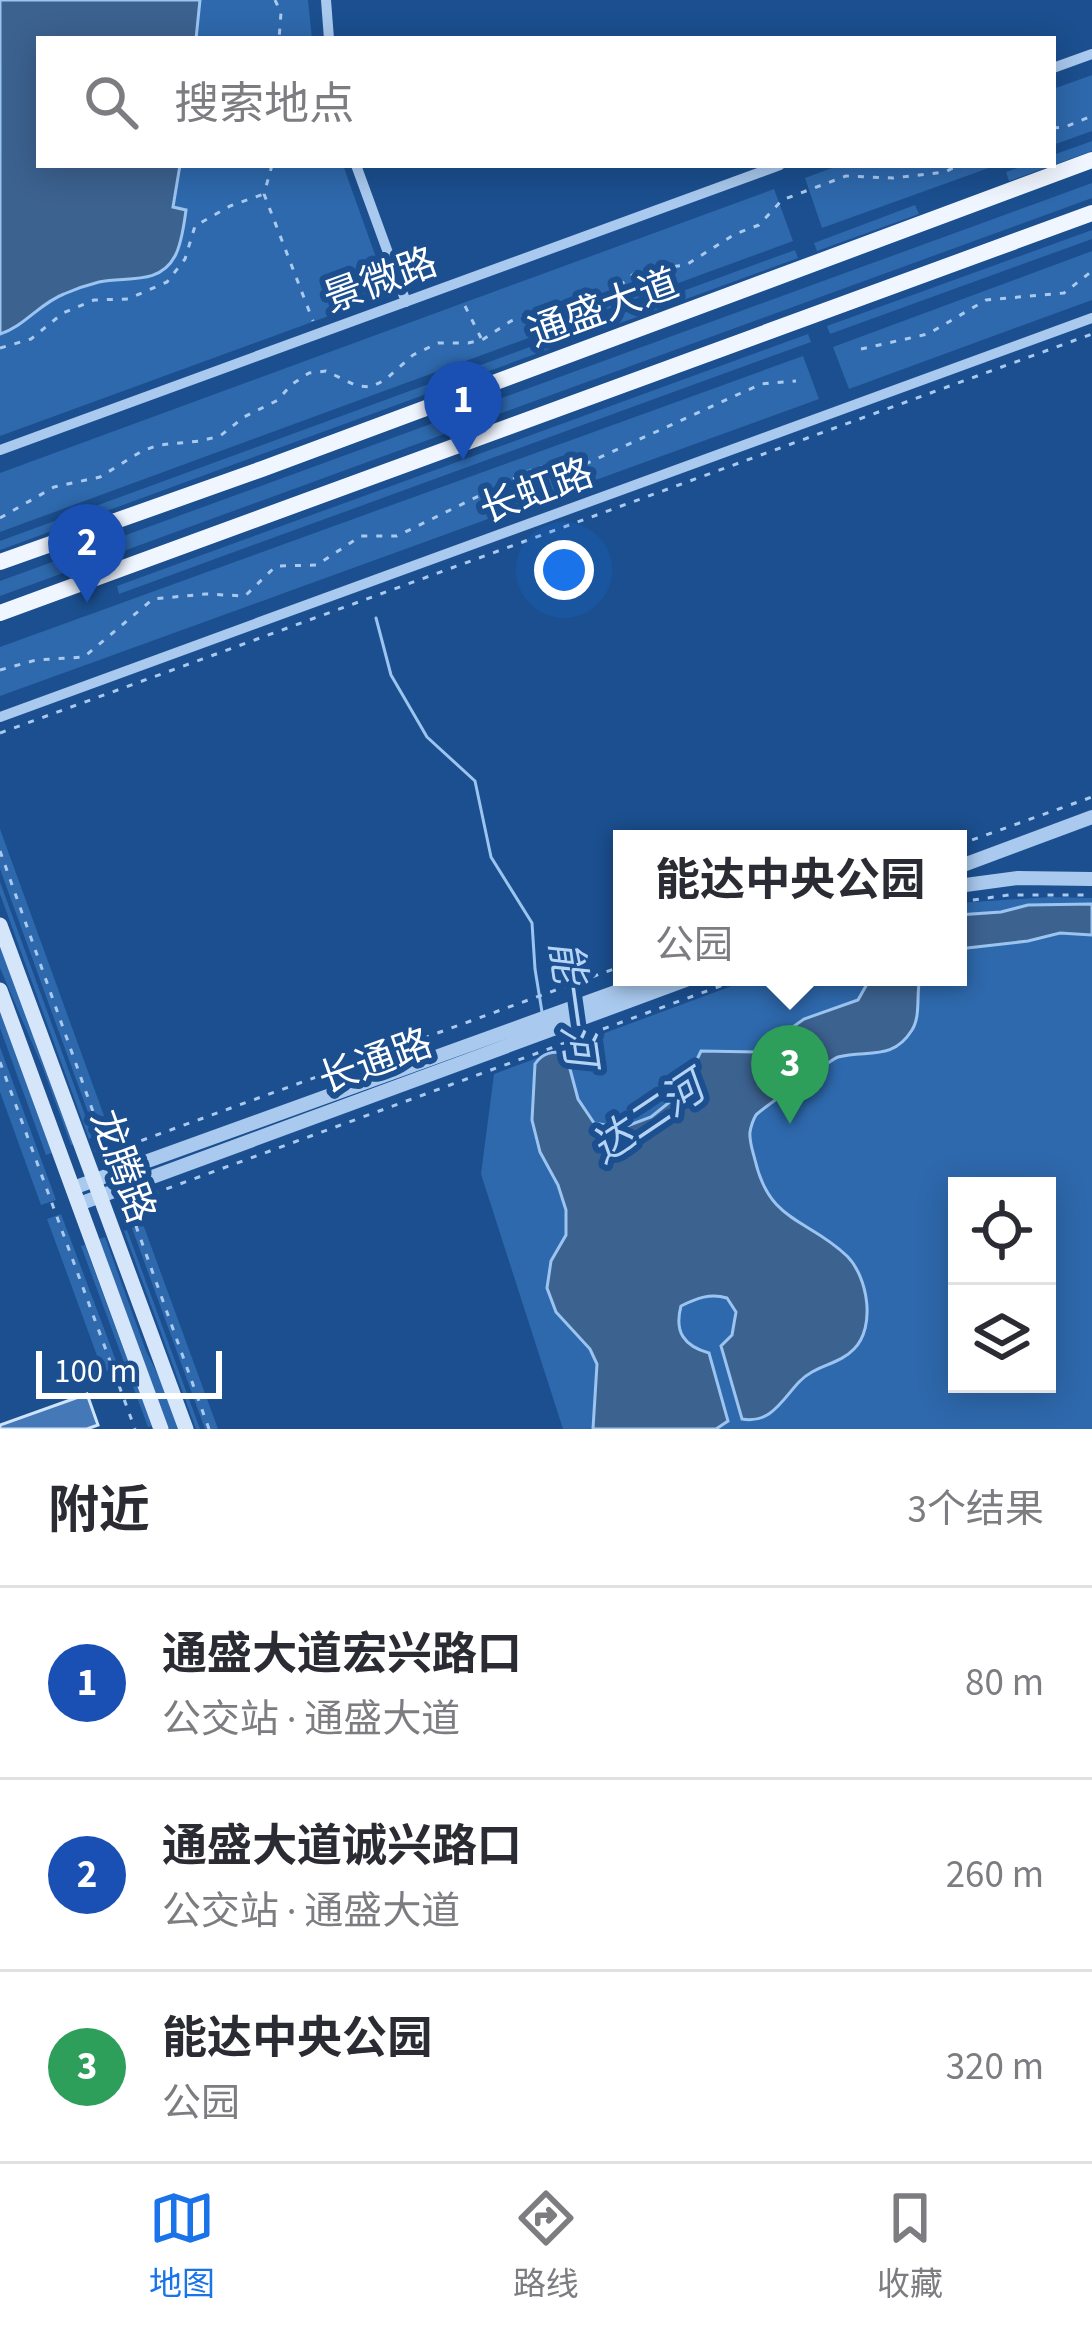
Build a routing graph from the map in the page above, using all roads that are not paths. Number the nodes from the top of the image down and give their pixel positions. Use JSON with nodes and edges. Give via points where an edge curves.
{"nodes":[{"id":1,"x":326,"y":0,"type":"edge"},
{"id":2,"x":329,"y":36,"type":"edge"},
{"id":3,"x":1092,"y":54,"type":"edge"},
{"id":4,"x":1056,"y":67,"type":"edge"},
{"id":5,"x":1092,"y":160,"type":"edge"},
{"id":6,"x":357,"y":168,"type":"edge"},
{"id":7,"x":772,"y":168,"type":"edge"},
{"id":8,"x":1092,"y":213,"type":"edge"},
{"id":9,"x":406,"y":302,"type":"junction"},
{"id":10,"x":1092,"y":318,"type":"edge"},
{"id":11,"x":0,"y":450,"type":"edge"},
{"id":12,"x":0,"y":562,"type":"edge"},
{"id":13,"x":0,"y":613,"type":"edge"},
{"id":14,"x":0,"y":717,"type":"edge"},
{"id":15,"x":1092,"y":818,"type":"edge"},
{"id":16,"x":967,"y":864,"type":"edge"},
{"id":17,"x":1092,"y":879,"type":"edge"},
{"id":18,"x":967,"y":885,"type":"edge"},
{"id":19,"x":0,"y":925,"type":"edge"},
{"id":20,"x":633,"y":986,"type":"edge"},
{"id":21,"x":669,"y":986,"type":"edge"},
{"id":22,"x":0,"y":990,"type":"edge"},
{"id":23,"x":97,"y":1188,"type":"junction"},
{"id":24,"x":76,"y":1196,"type":"junction"},
{"id":25,"x":160,"y":1429,"type":"edge"},
{"id":26,"x":186,"y":1429,"type":"edge"}],
"edges":[{"from":1,"to":2,"type":"street"},
{"from":3,"to":4,"type":"street"},
{"from":5,"to":12,"type":"main road","name":"通盛大道"},
{"from":6,"to":9,"type":"street"},
{"from":7,"to":9,"type":"street","name":"景微路"},
{"from":8,"to":13,"type":"main road","name":"通盛大道"},
{"from":9,"to":11,"type":"street","name":"景微路"},
{"from":10,"to":14,"type":"street","name":"长虹路"},
{"from":15,"to":16,"type":"street"},
{"from":17,"to":18,"type":"street"},
{"from":19,"to":23,"type":"main road","name":"龙腾路"},
{"from":20,"to":23,"type":"street","name":"长通路"},
{"from":21,"to":23,"type":"street","name":"长通路"},
{"from":22,"to":24,"type":"main road","name":"龙腾路"},
{"from":23,"to":24,"type":"street","name":"长通路"},
{"from":23,"to":26,"type":"main road","name":"龙腾路"},
{"from":24,"to":25,"type":"main road","name":"龙腾路"}]}
